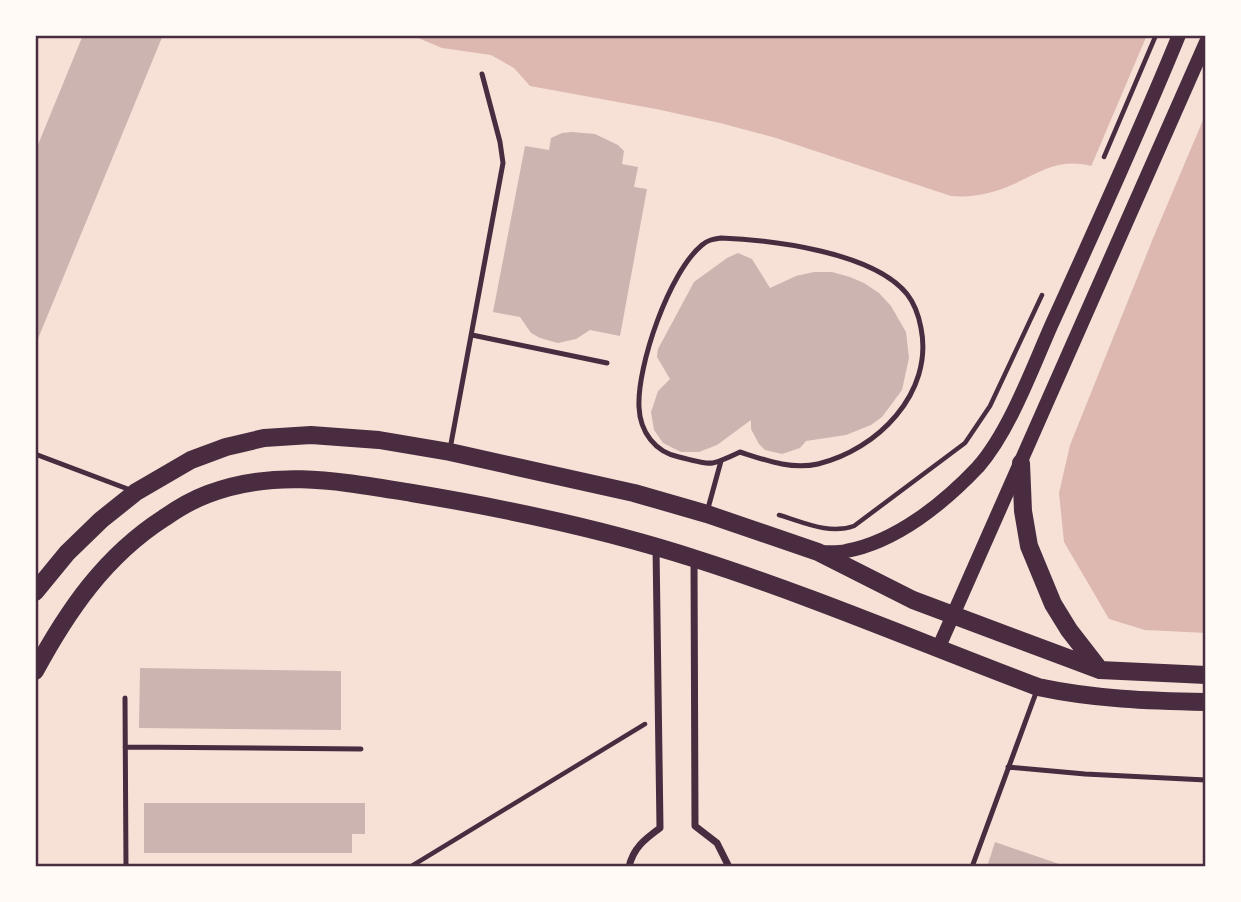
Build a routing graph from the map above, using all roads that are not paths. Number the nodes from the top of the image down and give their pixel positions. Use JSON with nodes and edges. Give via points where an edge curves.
{"nodes":[{"id":1,"x":1179,"y":35,"type":"edge"},
{"id":2,"x":1206,"y":42,"type":"edge"},
{"id":3,"x":482,"y":74,"type":"dead end"},
{"id":4,"x":472,"y":335,"type":"junction"},
{"id":5,"x":607,"y":363,"type":"dead end"},
{"id":6,"x":450,"y":452,"type":"junction"},
{"id":7,"x":35,"y":454,"type":"edge"},
{"id":8,"x":721,"y":461,"type":"junction"},
{"id":9,"x":1021,"y":463,"type":"junction"},
{"id":10,"x":136,"y":492,"type":"junction"},
{"id":11,"x":707,"y":514,"type":"junction"},
{"id":12,"x":656,"y":547,"type":"junction"},
{"id":13,"x":818,"y":552,"type":"junction"},
{"id":14,"x":694,"y":558,"type":"junction"},
{"id":15,"x":35,"y":592,"type":"edge"},
{"id":16,"x":954,"y":616,"type":"junction"},
{"id":17,"x":938,"y":649,"type":"junction"},
{"id":18,"x":1100,"y":670,"type":"junction"},
{"id":19,"x":35,"y":671,"type":"edge"},
{"id":20,"x":1206,"y":675,"type":"edge"},
{"id":21,"x":1038,"y":687,"type":"junction"},
{"id":22,"x":125,"y":698,"type":"dead end"},
{"id":23,"x":1206,"y":702,"type":"edge"},
{"id":24,"x":125,"y":747,"type":"junction"},
{"id":25,"x":361,"y":749,"type":"dead end"},
{"id":26,"x":1008,"y":767,"type":"junction"},
{"id":27,"x":1206,"y":780,"type":"edge"},
{"id":28,"x":126,"y":867,"type":"edge"},
{"id":29,"x":628,"y":867,"type":"edge"},
{"id":30,"x":729,"y":867,"type":"edge"},
{"id":31,"x":972,"y":867,"type":"edge"}],
"edges":[{"from":1,"to":13,"type":"main road","via":[[1016,405],[979,465],[932,509],[905,527],[846,551]]},
{"from":2,"to":9,"type":"main road"},
{"from":3,"to":4,"type":"lane","via":[[503,163]]},
{"from":4,"to":5,"type":"lane"},
{"from":4,"to":6,"type":"lane"},
{"from":6,"to":10,"type":"main road","via":[[379,440],[264,438],[191,460]]},
{"from":6,"to":11,"type":"main road"},
{"from":7,"to":10,"type":"lane"},
{"from":8,"to":8,"type":"lane","via":[[712,465],[668,455],[654,446],[639,407],[653,332],[680,273],[699,247],[721,238],[819,251],[869,267],[908,296],[923,336],[920,368],[909,398],[884,429],[850,451],[817,464],[783,465],[740,452]]},
{"from":8,"to":11,"type":"lane"},
{"from":9,"to":16,"type":"main road"},
{"from":9,"to":18,"type":"main road","via":[[1029,546],[1053,604]]},
{"from":10,"to":15,"type":"main road","via":[[101,520]]},
{"from":11,"to":13,"type":"main road"},
{"from":12,"to":14,"type":"main road"},
{"from":12,"to":19,"type":"main road","via":[[532,515],[333,480],[280,479],[233,486],[179,508],[124,548],[89,583]]},
{"from":12,"to":29,"type":"street","via":[[660,828],[636,848]]},
{"from":13,"to":16,"type":"main road"},
{"from":14,"to":17,"type":"main road"},
{"from":14,"to":30,"type":"street","via":[[695,826],[717,843]]},
{"from":16,"to":17,"type":"main road"},
{"from":16,"to":18,"type":"main road"},
{"from":17,"to":21,"type":"main road"},
{"from":18,"to":20,"type":"main road"},
{"from":21,"to":23,"type":"main road","via":[[1127,701]]},
{"from":21,"to":26,"type":"lane"},
{"from":22,"to":24,"type":"lane"},
{"from":24,"to":25,"type":"lane"},
{"from":24,"to":28,"type":"lane"},
{"from":26,"to":27,"type":"lane"},
{"from":26,"to":31,"type":"lane"}]}
